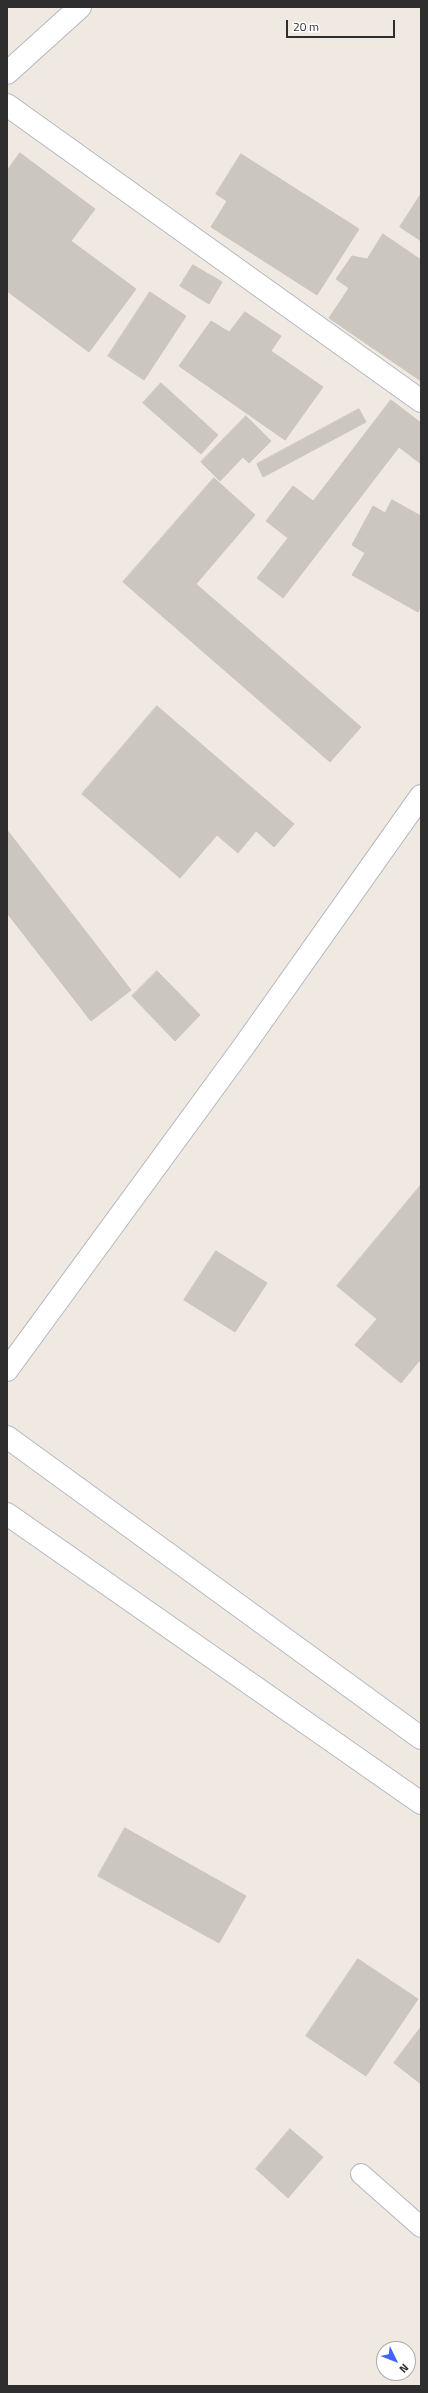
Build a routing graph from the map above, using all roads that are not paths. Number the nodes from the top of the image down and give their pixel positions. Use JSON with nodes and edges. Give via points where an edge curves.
{"nodes":[{"id":1,"x":80,"y":7,"type":"edge"},
{"id":2,"x":7,"y":74,"type":"edge"},
{"id":3,"x":7,"y":105,"type":"edge"},
{"id":4,"x":421,"y":401,"type":"edge"},
{"id":5,"x":421,"y":796,"type":"edge"},
{"id":6,"x":7,"y":1370,"type":"edge"},
{"id":7,"x":7,"y":1437,"type":"edge"},
{"id":8,"x":7,"y":1514,"type":"edge"},
{"id":9,"x":421,"y":1738,"type":"edge"},
{"id":10,"x":421,"y":1803,"type":"edge"},
{"id":11,"x":362,"y":2174,"type":"dead end"},
{"id":12,"x":421,"y":2227,"type":"edge"}],
"edges":[{"from":1,"to":2,"type":"street"},
{"from":3,"to":4,"type":"street"},
{"from":5,"to":6,"type":"street","via":[[244,1046]]},
{"from":7,"to":9,"type":"street"},
{"from":8,"to":10,"type":"street"},
{"from":11,"to":12,"type":"lane"}]}
